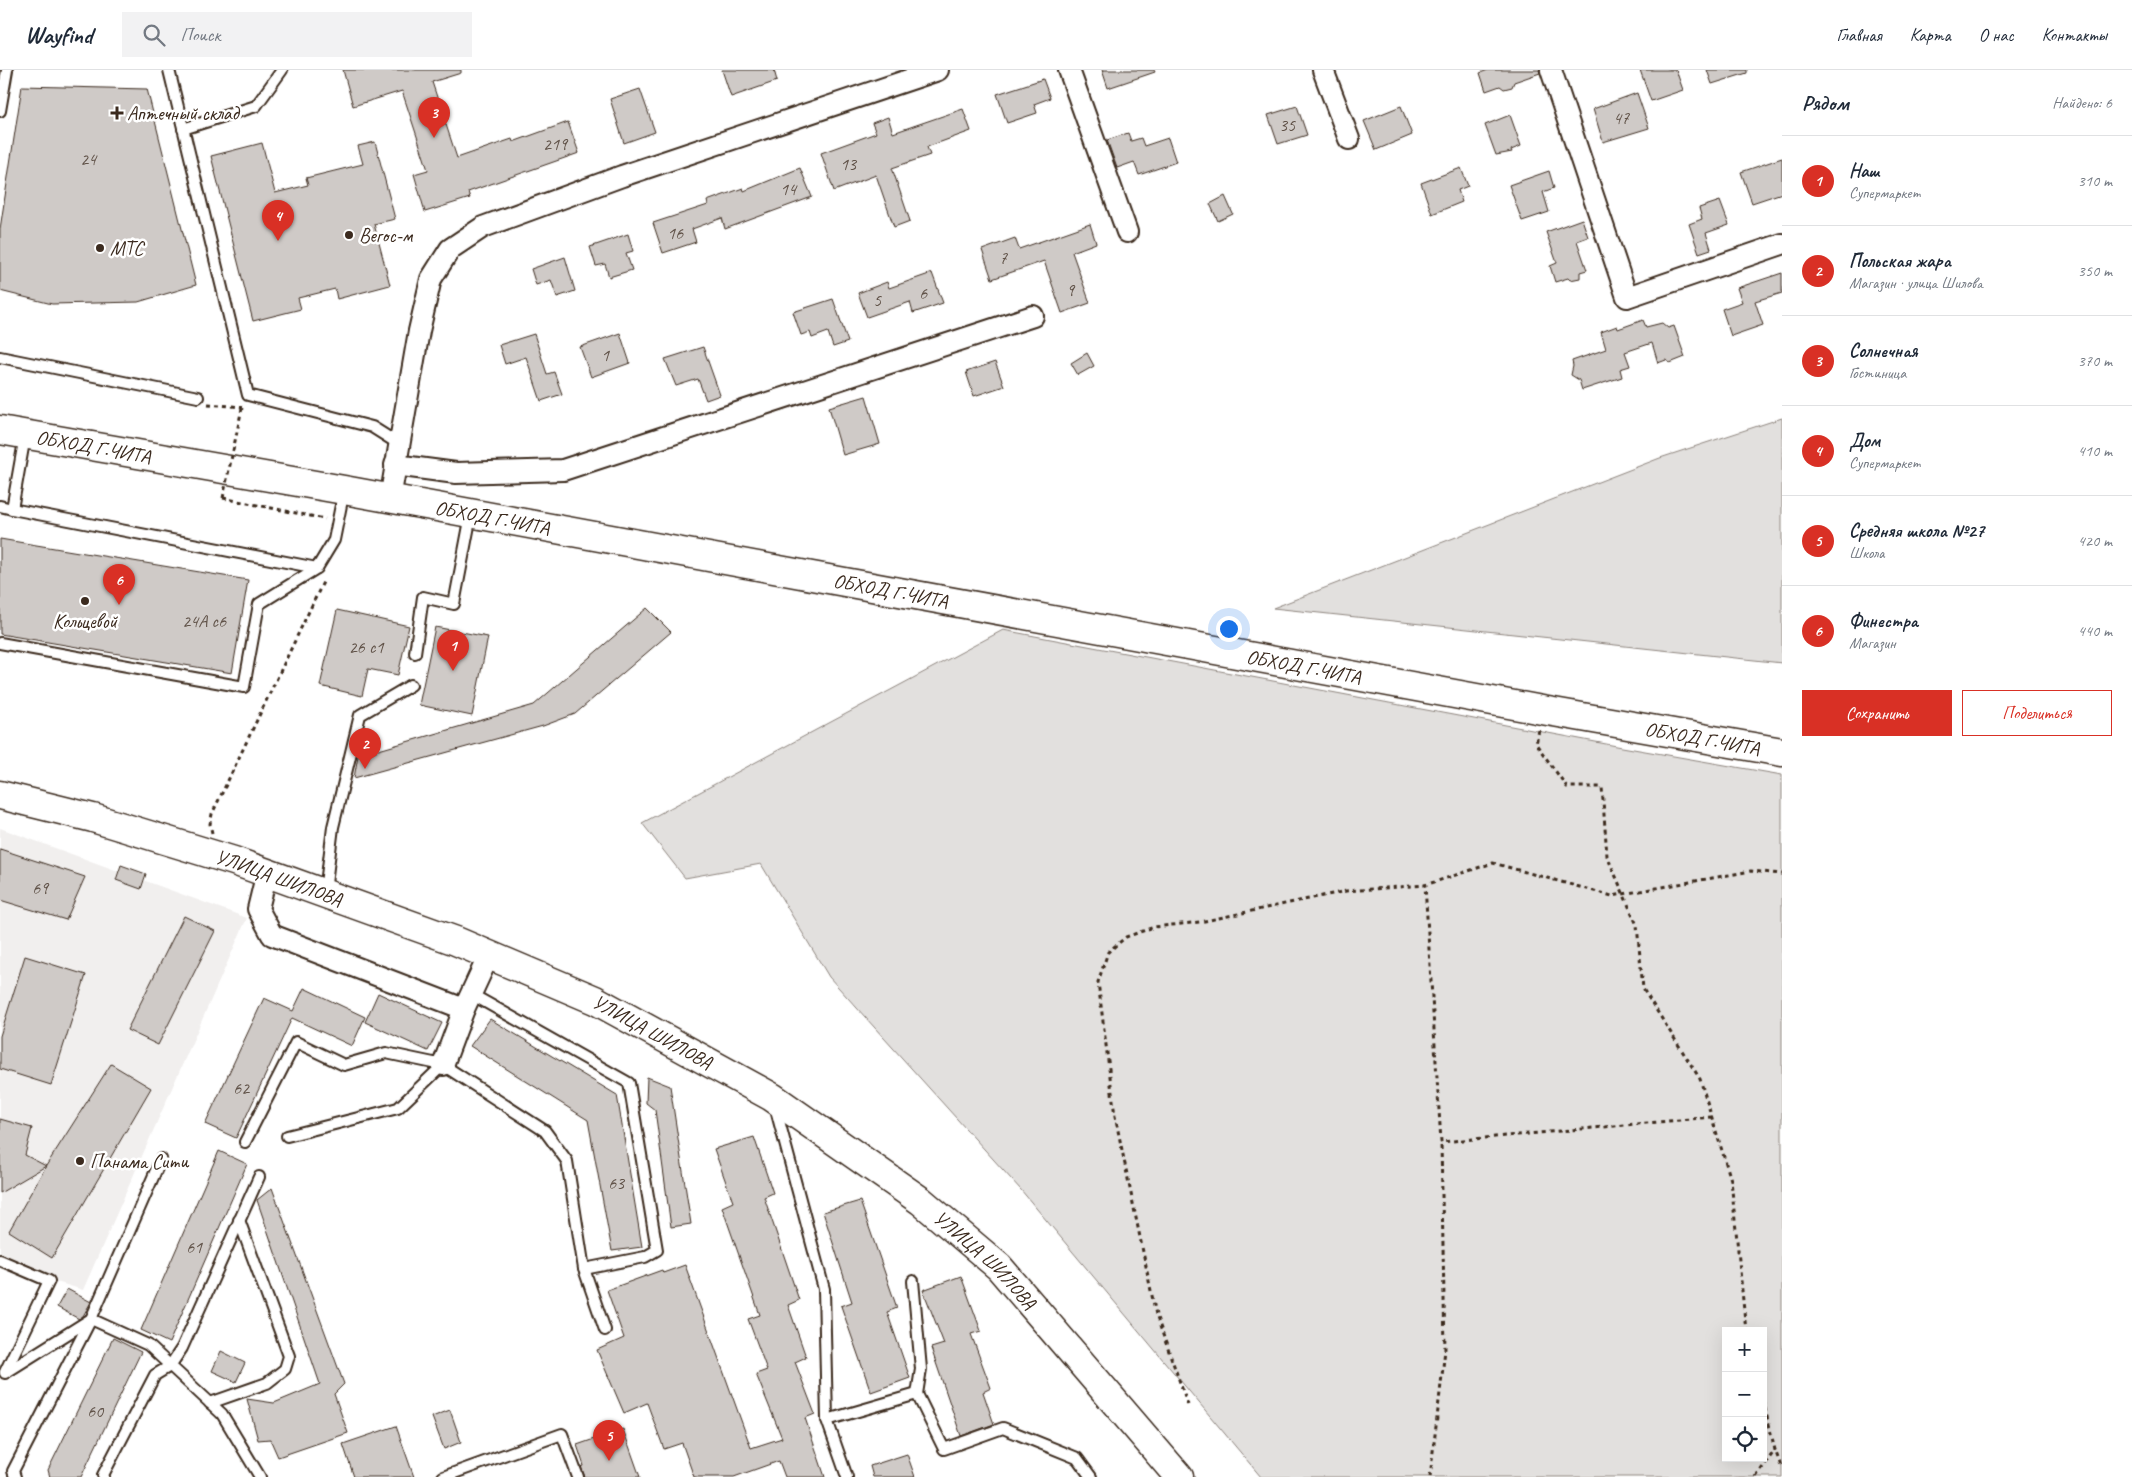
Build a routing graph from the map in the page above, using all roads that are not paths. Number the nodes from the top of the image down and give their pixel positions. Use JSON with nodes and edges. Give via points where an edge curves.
{"nodes":[{"id":1,"x":7,"y":70,"type":"edge"},
{"id":2,"x":168,"y":70,"type":"edge"},
{"id":3,"x":282,"y":70,"type":"edge"},
{"id":4,"x":938,"y":70,"type":"edge"},
{"id":5,"x":1069,"y":70,"type":"edge"},
{"id":6,"x":1323,"y":70,"type":"edge"},
{"id":7,"x":1553,"y":71,"type":"edge"},
{"id":8,"x":0,"y":111,"type":"edge"},
{"id":9,"x":183,"y":129,"type":"junction"},
{"id":10,"x":1349,"y":139,"type":"dead end"},
{"id":11,"x":1127,"y":232,"type":"dead end"},
{"id":12,"x":1782,"y":244,"type":"edge"},
{"id":13,"x":1032,"y":316,"type":"dead end"},
{"id":14,"x":0,"y":357,"type":"edge"},
{"id":15,"x":198,"y":397,"type":"dead end"},
{"id":16,"x":13,"y":432,"type":"edge"},
{"id":17,"x":399,"y":444,"type":"junction"},
{"id":18,"x":396,"y":465,"type":"junction"},
{"id":19,"x":344,"y":490,"type":"junction"},
{"id":20,"x":390,"y":499,"type":"junction"},
{"id":21,"x":0,"y":506,"type":"edge"},
{"id":22,"x":12,"y":509,"type":"junction"},
{"id":23,"x":471,"y":514,"type":"junction"},
{"id":24,"x":317,"y":568,"type":"junction"},
{"id":25,"x":0,"y":643,"type":"edge"},
{"id":26,"x":415,"y":654,"type":"dead end"},
{"id":27,"x":411,"y":685,"type":"dead end"},
{"id":28,"x":1782,"y":752,"type":"edge"},
{"id":29,"x":0,"y":795,"type":"edge"},
{"id":30,"x":267,"y":872,"type":"junction"},
{"id":31,"x":325,"y":893,"type":"junction"},
{"id":32,"x":489,"y":955,"type":"junction"},
{"id":33,"x":467,"y":1001,"type":"junction"},
{"id":34,"x":443,"y":1066,"type":"junction"},
{"id":35,"x":772,"y":1097,"type":"junction"},
{"id":36,"x":286,"y":1136,"type":"dead end"},
{"id":37,"x":245,"y":1142,"type":"dead end"},
{"id":38,"x":161,"y":1159,"type":"dead end"},
{"id":39,"x":258,"y":1177,"type":"dead end"},
{"id":40,"x":239,"y":1220,"type":"junction"},
{"id":41,"x":0,"y":1260,"type":"edge"},
{"id":42,"x":584,"y":1269,"type":"junction"},
{"id":43,"x":913,"y":1282,"type":"dead end"},
{"id":44,"x":91,"y":1319,"type":"junction"},
{"id":45,"x":605,"y":1330,"type":"dead end"},
{"id":46,"x":170,"y":1366,"type":"junction"},
{"id":47,"x":3,"y":1374,"type":"edge"},
{"id":48,"x":917,"y":1394,"type":"junction"},
{"id":49,"x":210,"y":1403,"type":"junction"},
{"id":50,"x":827,"y":1420,"type":"junction"},
{"id":51,"x":14,"y":1477,"type":"edge"},
{"id":52,"x":104,"y":1477,"type":"edge"},
{"id":53,"x":260,"y":1477,"type":"edge"},
{"id":54,"x":443,"y":1477,"type":"edge"},
{"id":55,"x":578,"y":1477,"type":"edge"},
{"id":56,"x":847,"y":1477,"type":"edge"},
{"id":57,"x":1091,"y":1477,"type":"edge"},
{"id":58,"x":1179,"y":1477,"type":"edge"}],
"edges":[{"from":1,"to":8,"type":"lane"},
{"from":2,"to":9,"type":"lane"},
{"from":3,"to":9,"type":"lane","via":[[256,106]]},
{"from":4,"to":17,"type":"street","via":[[622,176],[483,227],[450,249],[431,279]]},
{"from":5,"to":11,"type":"street"},
{"from":6,"to":10,"type":"street"},
{"from":7,"to":12,"type":"street","via":[[1627,297]]},
{"from":9,"to":17,"type":"lane","via":[[248,395],[372,427]]},
{"from":13,"to":18,"type":"street","via":[[563,470],[456,473]]},
{"from":14,"to":15,"type":"lane"},
{"from":16,"to":19,"type":"main road","name":"ОБХОД Г.ЧИТА"},
{"from":16,"to":22,"type":"lane"},
{"from":17,"to":18,"type":"street"},
{"from":18,"to":20,"type":"street"},
{"from":19,"to":20,"type":"main road","name":"ОБХОД Г.ЧИТА"},
{"from":19,"to":24,"type":"lane","via":[[334,540]]},
{"from":20,"to":23,"type":"main road","name":"ОБХОД Г.ЧИТА"},
{"from":21,"to":22,"type":"lane"},
{"from":22,"to":24,"type":"lane"},
{"from":23,"to":26,"type":"lane","via":[[454,604],[423,597]]},
{"from":23,"to":28,"type":"main road","name":"ОБХОД Г.ЧИТА"},
{"from":24,"to":25,"type":"lane","via":[[259,604],[244,687]]},
{"from":27,"to":31,"type":"lane","via":[[360,715],[333,827]]},
{"from":29,"to":30,"type":"main road","name":"УЛИЦА ШИЛОВА","via":[[93,818]]},
{"from":30,"to":31,"type":"main road","name":"УЛИЦА ШИЛОВА"},
{"from":30,"to":33,"type":"street","via":[[258,909],[272,935]]},
{"from":31,"to":32,"type":"main road","name":"УЛИЦА ШИЛОВА"},
{"from":32,"to":33,"type":"street"},
{"from":32,"to":35,"type":"main road","name":"УЛИЦА ШИЛОВА","via":[[595,1000]]},
{"from":33,"to":34,"type":"street"},
{"from":33,"to":42,"type":"lane","via":[[629,1083],[657,1250],[645,1258]]},
{"from":34,"to":36,"type":"lane","via":[[398,1108]]},
{"from":34,"to":37,"type":"lane","via":[[386,1053],[344,1065],[296,1042]]},
{"from":34,"to":42,"type":"lane","via":[[545,1131],[567,1160]]},
{"from":35,"to":50,"type":"lane","via":[[824,1289]]},
{"from":35,"to":58,"type":"main road","name":"УЛИЦА ШИЛОВА","via":[[921,1201],[999,1268]]},
{"from":38,"to":44,"type":"lane"},
{"from":39,"to":40,"type":"lane"},
{"from":40,"to":46,"type":"lane","via":[[182,1348]]},
{"from":40,"to":49,"type":"lane","via":[[289,1356],[286,1369],[267,1383]]},
{"from":41,"to":47,"type":"lane","via":[[49,1280]]},
{"from":42,"to":45,"type":"lane"},
{"from":43,"to":48,"type":"lane","via":[[921,1369]]},
{"from":44,"to":46,"type":"lane","via":[[148,1345]]},
{"from":44,"to":47,"type":"lane"},
{"from":44,"to":51,"type":"lane","via":[[12,1472]]},
{"from":46,"to":49,"type":"lane"},
{"from":46,"to":52,"type":"lane","via":[[155,1376]]},
{"from":48,"to":50,"type":"lane"},
{"from":48,"to":57,"type":"lane","via":[[944,1449],[1004,1428],[1076,1458]]},
{"from":49,"to":53,"type":"lane","via":[[222,1414]]},
{"from":50,"to":56,"type":"lane"},
{"from":54,"to":55,"type":"lane","via":[[562,1434]]}]}
